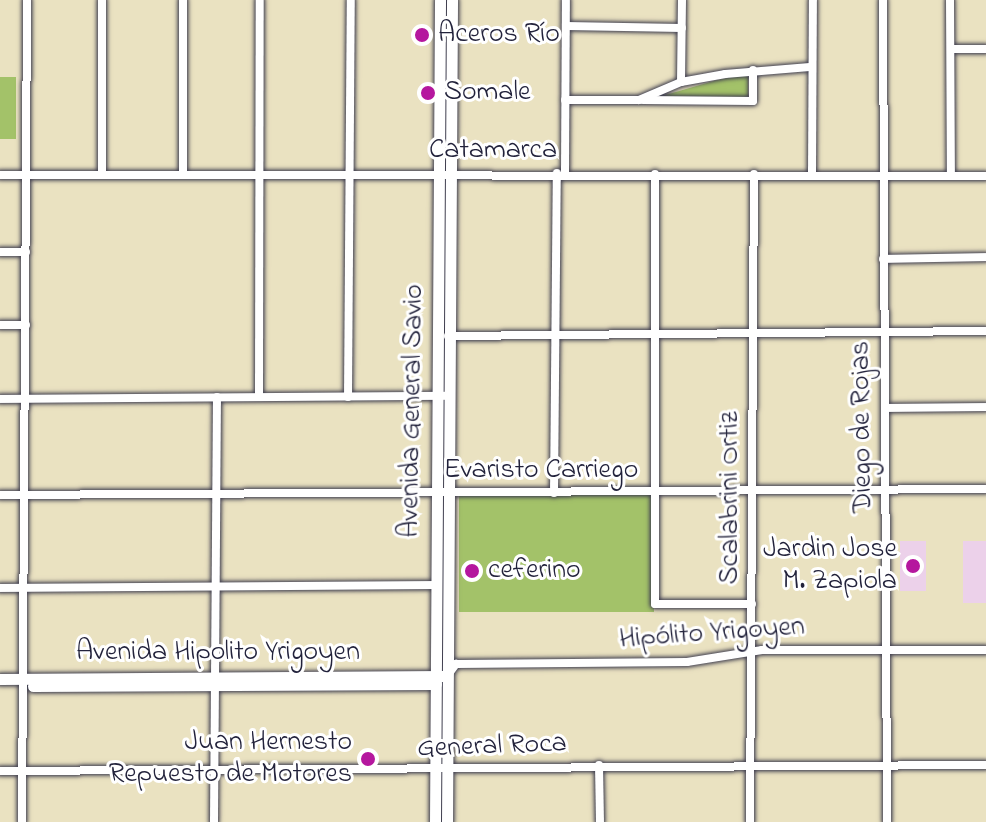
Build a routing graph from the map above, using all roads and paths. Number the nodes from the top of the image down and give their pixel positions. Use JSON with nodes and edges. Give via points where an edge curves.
{"nodes":[{"id":1,"x":27,"y":0,"type":"edge"},
{"id":2,"x":102,"y":0,"type":"edge"},
{"id":3,"x":183,"y":0,"type":"edge"},
{"id":4,"x":260,"y":0,"type":"edge"},
{"id":5,"x":351,"y":0,"type":"edge"},
{"id":6,"x":440,"y":0,"type":"edge"},
{"id":7,"x":452,"y":0,"type":"edge"},
{"id":8,"x":566,"y":0,"type":"edge"},
{"id":9,"x":682,"y":0,"type":"edge"},
{"id":10,"x":805,"y":0,"type":"edge"},
{"id":11,"x":813,"y":0,"type":"edge"},
{"id":12,"x":883,"y":0,"type":"edge"},
{"id":13,"x":950,"y":0,"type":"edge"},
{"id":14,"x":566,"y":26,"type":"junction"},
{"id":15,"x":682,"y":28,"type":"junction"},
{"id":16,"x":951,"y":49,"type":"junction"},
{"id":17,"x":986,"y":49,"type":"edge"},
{"id":18,"x":810,"y":67,"type":"junction"},
{"id":19,"x":753,"y":70,"type":"junction"},
{"id":20,"x":681,"y":82,"type":"junction"},
{"id":21,"x":565,"y":100,"type":"junction"},
{"id":22,"x":639,"y":100,"type":"junction"},
{"id":23,"x":102,"y":173,"type":"junction"},
{"id":24,"x":183,"y":173,"type":"junction"},
{"id":25,"x":351,"y":173,"type":"junction"},
{"id":26,"x":444,"y":173,"type":"junction"},
{"id":27,"x":561,"y":173,"type":"junction"},
{"id":28,"x":26,"y":174,"type":"junction"},
{"id":29,"x":261,"y":174,"type":"junction"},
{"id":30,"x":655,"y":174,"type":"junction"},
{"id":31,"x":754,"y":174,"type":"junction"},
{"id":32,"x":0,"y":175,"type":"edge"},
{"id":33,"x":812,"y":175,"type":"junction"},
{"id":34,"x":882,"y":175,"type":"junction"},
{"id":35,"x":951,"y":175,"type":"junction"},
{"id":36,"x":986,"y":176,"type":"edge"},
{"id":37,"x":0,"y":252,"type":"edge"},
{"id":38,"x":26,"y":252,"type":"junction"},
{"id":39,"x":986,"y":257,"type":"edge"},
{"id":40,"x":883,"y":259,"type":"junction"},
{"id":41,"x":0,"y":325,"type":"edge"},
{"id":42,"x":26,"y":325,"type":"junction"},
{"id":43,"x":986,"y":331,"type":"edge"},
{"id":44,"x":884,"y":332,"type":"junction"},
{"id":45,"x":754,"y":334,"type":"junction"},
{"id":46,"x":655,"y":335,"type":"junction"},
{"id":47,"x":448,"y":336,"type":"junction"},
{"id":48,"x":556,"y":336,"type":"junction"},
{"id":49,"x":442,"y":396,"type":"junction"},
{"id":50,"x":217,"y":397,"type":"junction"},
{"id":51,"x":259,"y":397,"type":"junction"},
{"id":52,"x":348,"y":397,"type":"junction"},
{"id":53,"x":0,"y":399,"type":"edge"},
{"id":54,"x":26,"y":399,"type":"junction"},
{"id":55,"x":986,"y":407,"type":"edge"},
{"id":56,"x":885,"y":408,"type":"junction"},
{"id":57,"x":886,"y":489,"type":"junction"},
{"id":58,"x":986,"y":489,"type":"edge"},
{"id":59,"x":752,"y":490,"type":"junction"},
{"id":60,"x":654,"y":492,"type":"junction"},
{"id":61,"x":554,"y":493,"type":"junction"},
{"id":62,"x":441,"y":494,"type":"junction"},
{"id":63,"x":0,"y":495,"type":"edge"},
{"id":64,"x":217,"y":495,"type":"junction"},
{"id":65,"x":25,"y":496,"type":"junction"},
{"id":66,"x":434,"y":585,"type":"junction"},
{"id":67,"x":0,"y":588,"type":"edge"},
{"id":68,"x":23,"y":588,"type":"junction"},
{"id":69,"x":215,"y":588,"type":"junction"},
{"id":70,"x":752,"y":604,"type":"junction"},
{"id":71,"x":752,"y":650,"type":"junction"},
{"id":72,"x":888,"y":650,"type":"junction"},
{"id":73,"x":986,"y":650,"type":"edge"},
{"id":74,"x":440,"y":678,"type":"junction"},
{"id":75,"x":0,"y":679,"type":"edge"},
{"id":76,"x":215,"y":681,"type":"junction"},
{"id":77,"x":23,"y":682,"type":"junction"},
{"id":78,"x":0,"y":686,"type":"edge"},
{"id":79,"x":599,"y":765,"type":"junction"},
{"id":80,"x":986,"y":765,"type":"edge"},
{"id":81,"x":750,"y":766,"type":"junction"},
{"id":82,"x":887,"y":766,"type":"junction"},
{"id":83,"x":447,"y":767,"type":"junction"},
{"id":84,"x":0,"y":771,"type":"edge"},
{"id":85,"x":23,"y":771,"type":"junction"},
{"id":86,"x":435,"y":771,"type":"junction"},
{"id":87,"x":214,"y":772,"type":"junction"},
{"id":88,"x":22,"y":822,"type":"edge"},
{"id":89,"x":214,"y":822,"type":"edge"},
{"id":90,"x":435,"y":822,"type":"edge"},
{"id":91,"x":447,"y":822,"type":"edge"},
{"id":92,"x":600,"y":822,"type":"edge"},
{"id":93,"x":750,"y":822,"type":"edge"},
{"id":94,"x":887,"y":822,"type":"edge"}],
"edges":[{"from":1,"to":28,"type":"street"},
{"from":2,"to":23,"type":"street"},
{"from":3,"to":24,"type":"street"},
{"from":4,"to":29,"type":"street"},
{"from":5,"to":25,"type":"street"},
{"from":6,"to":26,"type":"main road","name":"Avenida General Savio"},
{"from":7,"to":26,"type":"main road","name":"Avenida General Savio"},
{"from":8,"to":14,"type":"street"},
{"from":9,"to":15,"type":"street"},
{"from":10,"to":11,"type":"street"},
{"from":11,"to":18,"type":"street"},
{"from":12,"to":34,"type":"street","name":"Diego de Rojas"},
{"from":13,"to":16,"type":"street"},
{"from":14,"to":15,"type":"street"},
{"from":14,"to":21,"type":"street"},
{"from":15,"to":20,"type":"street"},
{"from":16,"to":17,"type":"street"},
{"from":16,"to":35,"type":"street"},
{"from":18,"to":19,"type":"street"},
{"from":18,"to":33,"type":"street"},
{"from":19,"to":20,"type":"street"},
{"from":19,"to":22,"type":"street","via":[[753,101]]},
{"from":20,"to":22,"type":"street"},
{"from":21,"to":22,"type":"street"},
{"from":21,"to":27,"type":"street"},
{"from":23,"to":24,"type":"street","name":"Catamarca"},
{"from":23,"to":28,"type":"street","name":"Catamarca"},
{"from":24,"to":29,"type":"street","name":"Catamarca"},
{"from":25,"to":26,"type":"street","name":"Catamarca"},
{"from":25,"to":29,"type":"street","name":"Catamarca"},
{"from":25,"to":52,"type":"street"},
{"from":26,"to":27,"type":"street","name":"Catamarca"},
{"from":26,"to":47,"type":"main road","name":"Avenida General Savio"},
{"from":26,"to":49,"type":"main road","name":"Avenida General Savio"},
{"from":27,"to":30,"type":"street","name":"Catamarca"},
{"from":27,"to":48,"type":"street"},
{"from":28,"to":32,"type":"street","name":"Catamarca"},
{"from":28,"to":38,"type":"street"},
{"from":29,"to":51,"type":"street"},
{"from":30,"to":31,"type":"street","name":"Catamarca"},
{"from":30,"to":46,"type":"street"},
{"from":31,"to":33,"type":"street","name":"Catamarca"},
{"from":31,"to":45,"type":"street","name":"Scalabrini Ortiz"},
{"from":33,"to":34,"type":"street","name":"Catamarca"},
{"from":34,"to":35,"type":"street","name":"Catamarca"},
{"from":34,"to":40,"type":"street","name":"Diego de Rojas"},
{"from":35,"to":36,"type":"street","name":"Catamarca"},
{"from":37,"to":38,"type":"street"},
{"from":38,"to":42,"type":"street"},
{"from":39,"to":40,"type":"street"},
{"from":40,"to":44,"type":"street","name":"Diego de Rojas"},
{"from":41,"to":42,"type":"street"},
{"from":42,"to":54,"type":"street"},
{"from":43,"to":44,"type":"street"},
{"from":44,"to":45,"type":"street"},
{"from":44,"to":56,"type":"street","name":"Diego de Rojas"},
{"from":45,"to":46,"type":"street"},
{"from":45,"to":59,"type":"street","name":"Scalabrini Ortiz"},
{"from":46,"to":48,"type":"street"},
{"from":46,"to":60,"type":"street"},
{"from":47,"to":48,"type":"street"},
{"from":47,"to":49,"type":"main road","name":"Avenida General Savio"},
{"from":48,"to":61,"type":"street"},
{"from":49,"to":52,"type":"street"},
{"from":49,"to":62,"type":"main road","name":"Avenida General Savio"},
{"from":50,"to":51,"type":"street"},
{"from":50,"to":54,"type":"street"},
{"from":50,"to":64,"type":"street"},
{"from":51,"to":52,"type":"street"},
{"from":53,"to":54,"type":"street"},
{"from":54,"to":65,"type":"street"},
{"from":55,"to":56,"type":"street"},
{"from":56,"to":57,"type":"street","name":"Diego de Rojas"},
{"from":57,"to":58,"type":"street","name":"Evaristo Carriego"},
{"from":57,"to":59,"type":"street","name":"Evaristo Carriego"},
{"from":57,"to":72,"type":"street","name":"Diego de Rojas"},
{"from":59,"to":60,"type":"street","name":"Evaristo Carriego"},
{"from":59,"to":70,"type":"street","name":"Scalabrini Ortiz"},
{"from":60,"to":61,"type":"street","name":"Evaristo Carriego"},
{"from":60,"to":70,"type":"street","via":[[655,604]]},
{"from":61,"to":62,"type":"street","name":"Evaristo Carriego"},
{"from":62,"to":64,"type":"street","name":"Evaristo Carriego"},
{"from":62,"to":66,"type":"main road","name":"Avenida General Savio"},
{"from":62,"to":74,"type":"main road","name":"Avenida General Savio"},
{"from":63,"to":65,"type":"street","name":"Evaristo Carriego"},
{"from":64,"to":65,"type":"street","name":"Evaristo Carriego"},
{"from":64,"to":69,"type":"street"},
{"from":65,"to":68,"type":"street"},
{"from":66,"to":69,"type":"street"},
{"from":66,"to":74,"type":"main road","name":"Avenida General Savio"},
{"from":67,"to":68,"type":"street"},
{"from":68,"to":69,"type":"street"},
{"from":68,"to":77,"type":"street"},
{"from":69,"to":76,"type":"street"},
{"from":70,"to":71,"type":"street","name":"Scalabrini Ortiz"},
{"from":71,"to":72,"type":"street","name":"Hipólito Yrigoyen"},
{"from":71,"to":74,"type":"street","name":"Hipólito Yrigoyen","via":[[687,662],[456,664]]},
{"from":71,"to":81,"type":"street","name":"Scalabrini Ortiz"},
{"from":72,"to":73,"type":"street","name":"Hipólito Yrigoyen"},
{"from":72,"to":82,"type":"street","name":"Diego de Rojas"},
{"from":74,"to":76,"type":"main road","name":"Avenida Hipolito Yrigoyen"},
{"from":74,"to":83,"type":"main road","name":"Avenida General Savio"},
{"from":74,"to":86,"type":"main road","name":"Avenida General Savio"},
{"from":75,"to":77,"type":"main road","name":"Avenida Hipolito Yrigoyen"},
{"from":76,"to":77,"type":"main road","name":"Avenida Hipolito Yrigoyen"},
{"from":76,"to":87,"type":"street"},
{"from":77,"to":78,"type":"main road","name":"Avenida Hipolito Yrigoyen"},
{"from":77,"to":85,"type":"street"},
{"from":79,"to":81,"type":"street","name":"General Roca"},
{"from":79,"to":83,"type":"street","name":"General Roca"},
{"from":79,"to":92,"type":"street"},
{"from":80,"to":82,"type":"street","name":"General Roca"},
{"from":81,"to":82,"type":"street","name":"General Roca"},
{"from":81,"to":93,"type":"street","name":"Scalabrini Ortiz"},
{"from":82,"to":94,"type":"street","name":"Diego de Rojas"},
{"from":83,"to":86,"type":"street","name":"General Roca"},
{"from":83,"to":91,"type":"main road","name":"Avenida General Savio"},
{"from":84,"to":85,"type":"street","name":"General Roca"},
{"from":85,"to":87,"type":"street","name":"General Roca"},
{"from":85,"to":88,"type":"street"},
{"from":86,"to":87,"type":"street","name":"General Roca"},
{"from":86,"to":90,"type":"main road","name":"Avenida General Savio"},
{"from":87,"to":89,"type":"street"}]}
